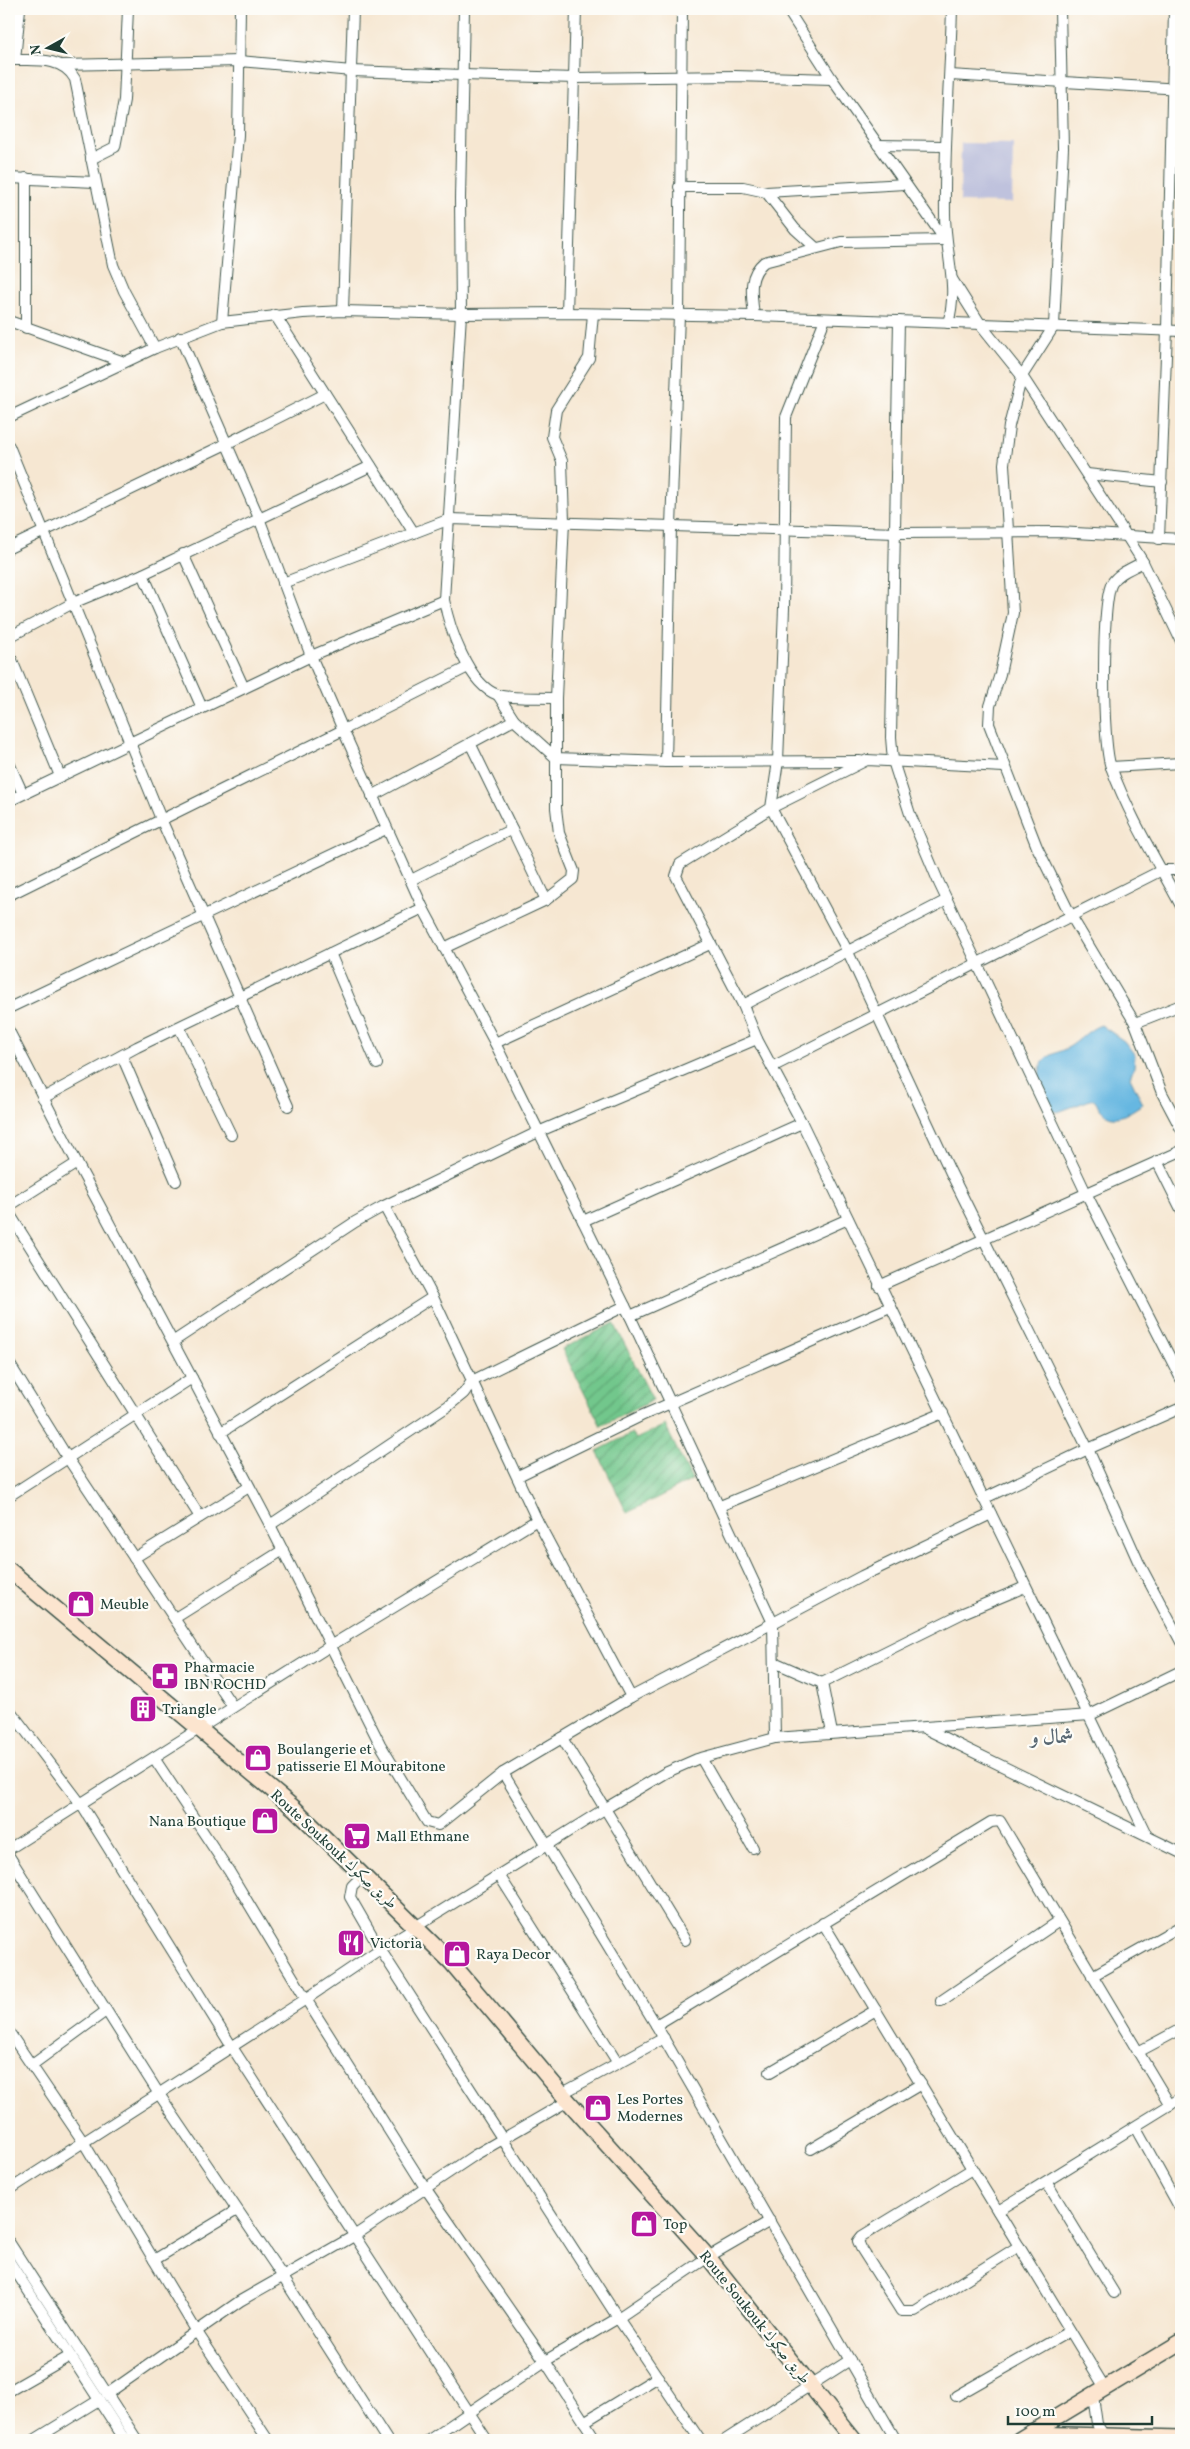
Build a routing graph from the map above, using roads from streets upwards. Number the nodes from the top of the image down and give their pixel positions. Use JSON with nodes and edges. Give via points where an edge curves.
{"nodes":[{"id":1,"x":20,"y":9,"type":"edge"},
{"id":2,"x":128,"y":9,"type":"edge"},
{"id":3,"x":240,"y":9,"type":"edge"},
{"id":4,"x":353,"y":9,"type":"edge"},
{"id":5,"x":464,"y":9,"type":"edge"},
{"id":6,"x":576,"y":9,"type":"edge"},
{"id":7,"x":682,"y":9,"type":"edge"},
{"id":8,"x":787,"y":9,"type":"edge"},
{"id":9,"x":952,"y":9,"type":"edge"},
{"id":10,"x":1060,"y":9,"type":"edge"},
{"id":11,"x":1174,"y":9,"type":"edge"},
{"id":12,"x":12,"y":60,"type":"edge"},
{"id":13,"x":239,"y":61,"type":"junction"},
{"id":14,"x":126,"y":62,"type":"junction"},
{"id":15,"x":63,"y":65,"type":"junction"},
{"id":16,"x":352,"y":71,"type":"junction"},
{"id":17,"x":463,"y":75,"type":"junction"},
{"id":18,"x":680,"y":76,"type":"junction"},
{"id":19,"x":950,"y":76,"type":"junction"},
{"id":20,"x":576,"y":78,"type":"junction"},
{"id":21,"x":832,"y":79,"type":"junction"},
{"id":22,"x":1061,"y":81,"type":"junction"},
{"id":23,"x":1170,"y":89,"type":"junction"},
{"id":24,"x":1181,"y":90,"type":"edge"},
{"id":25,"x":878,"y":145,"type":"junction"},
{"id":26,"x":944,"y":146,"type":"junction"},
{"id":27,"x":91,"y":159,"type":"junction"},
{"id":28,"x":9,"y":178,"type":"edge"},
{"id":29,"x":26,"y":178,"type":"junction"},
{"id":30,"x":95,"y":182,"type":"junction"},
{"id":31,"x":905,"y":184,"type":"junction"},
{"id":32,"x":679,"y":187,"type":"junction"},
{"id":33,"x":766,"y":192,"type":"junction"},
{"id":34,"x":945,"y":240,"type":"junction"},
{"id":35,"x":815,"y":247,"type":"junction"},
{"id":36,"x":952,"y":279,"type":"junction"},
{"id":37,"x":343,"y":311,"type":"junction"},
{"id":38,"x":567,"y":313,"type":"junction"},
{"id":39,"x":460,"y":314,"type":"junction"},
{"id":40,"x":593,"y":314,"type":"junction"},
{"id":41,"x":275,"y":315,"type":"junction"},
{"id":42,"x":679,"y":315,"type":"junction"},
{"id":43,"x":754,"y":316,"type":"junction"},
{"id":44,"x":825,"y":319,"type":"junction"},
{"id":45,"x":9,"y":321,"type":"edge"},
{"id":46,"x":899,"y":321,"type":"junction"},
{"id":47,"x":222,"y":322,"type":"junction"},
{"id":48,"x":948,"y":323,"type":"junction"},
{"id":49,"x":981,"y":325,"type":"junction"},
{"id":50,"x":1054,"y":326,"type":"junction"},
{"id":51,"x":26,"y":328,"type":"junction"},
{"id":52,"x":1167,"y":330,"type":"junction"},
{"id":53,"x":1181,"y":331,"type":"edge"},
{"id":54,"x":180,"y":337,"type":"junction"},
{"id":55,"x":155,"y":348,"type":"junction"},
{"id":56,"x":124,"y":362,"type":"junction"},
{"id":57,"x":1022,"y":376,"type":"junction"},
{"id":58,"x":325,"y":394,"type":"junction"},
{"id":59,"x":9,"y":418,"type":"edge"},
{"id":60,"x":226,"y":444,"type":"junction"},
{"id":61,"x":9,"y":446,"type":"edge"},
{"id":62,"x":371,"y":466,"type":"junction"},
{"id":63,"x":1087,"y":474,"type":"junction"},
{"id":64,"x":1162,"y":482,"type":"junction"},
{"id":65,"x":259,"y":518,"type":"junction"},
{"id":66,"x":450,"y":519,"type":"junction"},
{"id":67,"x":564,"y":521,"type":"junction"},
{"id":68,"x":671,"y":526,"type":"junction"},
{"id":69,"x":785,"y":528,"type":"junction"},
{"id":70,"x":44,"y":531,"type":"junction"},
{"id":71,"x":414,"y":533,"type":"junction"},
{"id":72,"x":896,"y":533,"type":"junction"},
{"id":73,"x":1008,"y":533,"type":"junction"},
{"id":74,"x":1126,"y":535,"type":"junction"},
{"id":75,"x":1159,"y":539,"type":"junction"},
{"id":76,"x":1181,"y":539,"type":"edge"},
{"id":77,"x":9,"y":548,"type":"edge"},
{"id":78,"x":183,"y":554,"type":"junction"},
{"id":79,"x":1143,"y":562,"type":"junction"},
{"id":80,"x":143,"y":574,"type":"junction"},
{"id":81,"x":283,"y":583,"type":"junction"},
{"id":82,"x":444,"y":600,"type":"junction"},
{"id":83,"x":74,"y":603,"type":"junction"},
{"id":84,"x":9,"y":637,"type":"edge"},
{"id":85,"x":1181,"y":641,"type":"edge"},
{"id":86,"x":9,"y":653,"type":"edge"},
{"id":87,"x":310,"y":656,"type":"junction"},
{"id":88,"x":468,"y":667,"type":"junction"},
{"id":89,"x":244,"y":688,"type":"junction"},
{"id":90,"x":498,"y":695,"type":"junction"},
{"id":91,"x":556,"y":698,"type":"junction"},
{"id":92,"x":202,"y":708,"type":"junction"},
{"id":93,"x":514,"y":720,"type":"junction"},
{"id":94,"x":343,"y":730,"type":"junction"},
{"id":95,"x":130,"y":742,"type":"junction"},
{"id":96,"x":470,"y":743,"type":"junction"},
{"id":97,"x":556,"y":758,"type":"junction"},
{"id":98,"x":778,"y":761,"type":"junction"},
{"id":99,"x":893,"y":761,"type":"junction"},
{"id":100,"x":9,"y":762,"type":"edge"},
{"id":101,"x":666,"y":762,"type":"junction"},
{"id":102,"x":861,"y":762,"type":"junction"},
{"id":103,"x":1181,"y":764,"type":"edge"},
{"id":104,"x":1004,"y":767,"type":"junction"},
{"id":105,"x":1111,"y":767,"type":"junction"},
{"id":106,"x":60,"y":776,"type":"junction"},
{"id":107,"x":23,"y":794,"type":"junction"},
{"id":108,"x":372,"y":796,"type":"junction"},
{"id":109,"x":9,"y":801,"type":"edge"},
{"id":110,"x":772,"y":808,"type":"junction"},
{"id":111,"x":161,"y":819,"type":"junction"},
{"id":112,"x":386,"y":829,"type":"junction"},
{"id":113,"x":512,"y":829,"type":"junction"},
{"id":114,"x":1162,"y":870,"type":"junction"},
{"id":115,"x":1181,"y":870,"type":"edge"},
{"id":116,"x":412,"y":880,"type":"junction"},
{"id":117,"x":9,"y":895,"type":"edge"},
{"id":118,"x":546,"y":900,"type":"junction"},
{"id":119,"x":947,"y":900,"type":"junction"},
{"id":120,"x":1181,"y":906,"type":"edge"},
{"id":121,"x":423,"y":908,"type":"junction"},
{"id":122,"x":1070,"y":914,"type":"junction"},
{"id":123,"x":204,"y":916,"type":"junction"},
{"id":124,"x":710,"y":944,"type":"junction"},
{"id":125,"x":444,"y":948,"type":"junction"},
{"id":126,"x":848,"y":952,"type":"junction"},
{"id":127,"x":330,"y":953,"type":"junction"},
{"id":128,"x":976,"y":963,"type":"junction"},
{"id":129,"x":240,"y":996,"type":"junction"},
{"id":130,"x":743,"y":1005,"type":"junction"},
{"id":131,"x":1181,"y":1005,"type":"edge"},
{"id":132,"x":9,"y":1008,"type":"edge"},
{"id":133,"x":877,"y":1015,"type":"junction"},
{"id":134,"x":1135,"y":1023,"type":"junction"},
{"id":135,"x":179,"y":1027,"type":"junction"},
{"id":136,"x":9,"y":1031,"type":"edge"},
{"id":137,"x":757,"y":1039,"type":"junction"},
{"id":138,"x":495,"y":1043,"type":"junction"},
{"id":139,"x":122,"y":1056,"type":"junction"},
{"id":140,"x":377,"y":1064,"type":"dead end"},
{"id":141,"x":772,"y":1067,"type":"junction"},
{"id":142,"x":43,"y":1098,"type":"junction"},
{"id":143,"x":288,"y":1106,"type":"dead end"},
{"id":144,"x":802,"y":1123,"type":"junction"},
{"id":145,"x":1181,"y":1129,"type":"edge"},
{"id":146,"x":538,"y":1132,"type":"junction"},
{"id":147,"x":231,"y":1135,"type":"dead end"},
{"id":148,"x":1181,"y":1151,"type":"edge"},
{"id":149,"x":1157,"y":1162,"type":"junction"},
{"id":150,"x":77,"y":1163,"type":"junction"},
{"id":151,"x":176,"y":1181,"type":"dead end"},
{"id":152,"x":1086,"y":1193,"type":"junction"},
{"id":153,"x":9,"y":1206,"type":"edge"},
{"id":154,"x":384,"y":1206,"type":"junction"},
{"id":155,"x":1181,"y":1209,"type":"edge"},
{"id":156,"x":9,"y":1213,"type":"edge"},
{"id":157,"x":848,"y":1219,"type":"junction"},
{"id":158,"x":582,"y":1221,"type":"junction"},
{"id":159,"x":983,"y":1239,"type":"junction"},
{"id":160,"x":879,"y":1286,"type":"junction"},
{"id":161,"x":432,"y":1297,"type":"junction"},
{"id":162,"x":625,"y":1306,"type":"junction"},
{"id":163,"x":890,"y":1308,"type":"junction"},
{"id":164,"x":630,"y":1316,"type":"junction"},
{"id":165,"x":174,"y":1341,"type":"junction"},
{"id":166,"x":9,"y":1363,"type":"edge"},
{"id":167,"x":192,"y":1378,"type":"junction"},
{"id":168,"x":1181,"y":1379,"type":"edge"},
{"id":169,"x":472,"y":1381,"type":"junction"},
{"id":170,"x":672,"y":1404,"type":"junction"},
{"id":171,"x":1181,"y":1408,"type":"edge"},
{"id":172,"x":943,"y":1413,"type":"junction"},
{"id":173,"x":134,"y":1414,"type":"junction"},
{"id":174,"x":220,"y":1432,"type":"junction"},
{"id":175,"x":1088,"y":1449,"type":"junction"},
{"id":176,"x":67,"y":1457,"type":"junction"},
{"id":177,"x":518,"y":1476,"type":"junction"},
{"id":178,"x":250,"y":1487,"type":"junction"},
{"id":179,"x":9,"y":1496,"type":"edge"},
{"id":180,"x":983,"y":1499,"type":"junction"},
{"id":181,"x":720,"y":1506,"type":"junction"},
{"id":182,"x":991,"y":1514,"type":"junction"},
{"id":183,"x":200,"y":1517,"type":"junction"},
{"id":184,"x":537,"y":1520,"type":"junction"},
{"id":185,"x":270,"y":1525,"type":"junction"},
{"id":186,"x":283,"y":1550,"type":"junction"},
{"id":187,"x":134,"y":1558,"type":"junction"},
{"id":188,"x":9,"y":1570,"type":"edge"},
{"id":189,"x":1025,"y":1587,"type":"junction"},
{"id":190,"x":175,"y":1618,"type":"junction"},
{"id":191,"x":773,"y":1623,"type":"junction"},
{"id":192,"x":1181,"y":1642,"type":"edge"},
{"id":193,"x":330,"y":1646,"type":"junction"},
{"id":194,"x":774,"y":1662,"type":"junction"},
{"id":195,"x":1181,"y":1671,"type":"edge"},
{"id":196,"x":822,"y":1683,"type":"junction"},
{"id":197,"x":630,"y":1697,"type":"junction"},
{"id":198,"x":233,"y":1707,"type":"junction"},
{"id":199,"x":9,"y":1709,"type":"edge"},
{"id":200,"x":1090,"y":1715,"type":"junction"},
{"id":201,"x":922,"y":1727,"type":"junction"},
{"id":202,"x":198,"y":1729,"type":"junction"},
{"id":203,"x":832,"y":1733,"type":"junction"},
{"id":204,"x":562,"y":1738,"type":"junction"},
{"id":205,"x":775,"y":1738,"type":"junction"},
{"id":206,"x":154,"y":1758,"type":"junction"},
{"id":207,"x":701,"y":1758,"type":"junction"},
{"id":208,"x":503,"y":1772,"type":"junction"},
{"id":209,"x":81,"y":1804,"type":"junction"},
{"id":210,"x":606,"y":1808,"type":"junction"},
{"id":211,"x":1146,"y":1836,"type":"junction"},
{"id":212,"x":547,"y":1845,"type":"junction"},
{"id":213,"x":753,"y":1848,"type":"dead end"},
{"id":214,"x":9,"y":1849,"type":"edge"},
{"id":215,"x":1181,"y":1853,"type":"edge"},
{"id":216,"x":9,"y":1856,"type":"edge"},
{"id":217,"x":363,"y":1875,"type":"junction"},
{"id":218,"x":499,"y":1875,"type":"junction"},
{"id":219,"x":1059,"y":1921,"type":"junction"},
{"id":220,"x":823,"y":1924,"type":"junction"},
{"id":221,"x":1181,"y":1926,"type":"edge"},
{"id":222,"x":417,"y":1927,"type":"junction"},
{"id":223,"x":685,"y":1940,"type":"dead end"},
{"id":224,"x":380,"y":1949,"type":"junction"},
{"id":225,"x":1092,"y":1976,"type":"junction"},
{"id":226,"x":306,"y":1999,"type":"junction"},
{"id":227,"x":941,"y":2001,"type":"dead end"},
{"id":228,"x":876,"y":2010,"type":"junction"},
{"id":229,"x":106,"y":2011,"type":"junction"},
{"id":230,"x":656,"y":2024,"type":"junction"},
{"id":231,"x":1181,"y":2029,"type":"edge"},
{"id":232,"x":9,"y":2032,"type":"edge"},
{"id":233,"x":664,"y":2038,"type":"junction"},
{"id":234,"x":232,"y":2047,"type":"junction"},
{"id":235,"x":1138,"y":2052,"type":"junction"},
{"id":236,"x":618,"y":2063,"type":"junction"},
{"id":237,"x":32,"y":2065,"type":"junction"},
{"id":238,"x":770,"y":2072,"type":"dead end"},
{"id":239,"x":921,"y":2084,"type":"junction"},
{"id":240,"x":159,"y":2094,"type":"junction"},
{"id":241,"x":564,"y":2098,"type":"junction"},
{"id":242,"x":1181,"y":2098,"type":"edge"},
{"id":243,"x":1170,"y":2105,"type":"junction"},
{"id":244,"x":1135,"y":2127,"type":"junction"},
{"id":245,"x":504,"y":2138,"type":"junction"},
{"id":246,"x":84,"y":2143,"type":"junction"},
{"id":247,"x":811,"y":2149,"type":"dead end"},
{"id":248,"x":972,"y":2169,"type":"junction"},
{"id":249,"x":1047,"y":2183,"type":"junction"},
{"id":250,"x":426,"y":2189,"type":"junction"},
{"id":251,"x":9,"y":2190,"type":"edge"},
{"id":252,"x":238,"y":2210,"type":"junction"},
{"id":253,"x":1181,"y":2210,"type":"edge"},
{"id":254,"x":998,"y":2212,"type":"junction"},
{"id":255,"x":770,"y":2221,"type":"junction"},
{"id":256,"x":354,"y":2236,"type":"junction"},
{"id":257,"x":9,"y":2242,"type":"edge"},
{"id":258,"x":1019,"y":2246,"type":"junction"},
{"id":259,"x":708,"y":2257,"type":"junction"},
{"id":260,"x":154,"y":2260,"type":"junction"},
{"id":261,"x":9,"y":2261,"type":"edge"},
{"id":262,"x":283,"y":2277,"type":"junction"},
{"id":263,"x":1114,"y":2293,"type":"dead end"},
{"id":264,"x":618,"y":2318,"type":"junction"},
{"id":265,"x":1070,"y":2331,"type":"junction"},
{"id":266,"x":197,"y":2332,"type":"junction"},
{"id":267,"x":1181,"y":2342,"type":"edge"},
{"id":268,"x":70,"y":2356,"type":"junction"},
{"id":269,"x":850,"y":2360,"type":"junction"},
{"id":270,"x":545,"y":2362,"type":"junction"},
{"id":271,"x":658,"y":2377,"type":"junction"},
{"id":272,"x":810,"y":2385,"type":"junction"},
{"id":273,"x":9,"y":2391,"type":"edge"},
{"id":274,"x":1099,"y":2392,"type":"junction"},
{"id":275,"x":956,"y":2396,"type":"dead end"},
{"id":276,"x":103,"y":2397,"type":"junction"},
{"id":277,"x":469,"y":2414,"type":"junction"},
{"id":278,"x":584,"y":2422,"type":"junction"},
{"id":279,"x":1104,"y":2436,"type":"junction"},
{"id":280,"x":1025,"y":2437,"type":"edge"},
{"id":281,"x":1181,"y":2438,"type":"edge"},
{"id":282,"x":1160,"y":2439,"type":"edge"},
{"id":283,"x":34,"y":2440,"type":"edge"},
{"id":284,"x":125,"y":2440,"type":"edge"},
{"id":285,"x":137,"y":2440,"type":"edge"},
{"id":286,"x":268,"y":2440,"type":"edge"},
{"id":287,"x":387,"y":2440,"type":"edge"},
{"id":288,"x":429,"y":2440,"type":"edge"},
{"id":289,"x":487,"y":2440,"type":"edge"},
{"id":290,"x":596,"y":2440,"type":"edge"},
{"id":291,"x":700,"y":2440,"type":"edge"},
{"id":292,"x":726,"y":2440,"type":"edge"},
{"id":293,"x":854,"y":2440,"type":"edge"},
{"id":294,"x":896,"y":2440,"type":"edge"}],
"edges":[{"from":1,"to":12,"type":"street"},
{"from":2,"to":14,"type":"street"},
{"from":3,"to":13,"type":"street"},
{"from":4,"to":16,"type":"street"},
{"from":5,"to":17,"type":"street"},
{"from":6,"to":20,"type":"street"},
{"from":7,"to":18,"type":"street"},
{"from":8,"to":21,"type":"street"},
{"from":9,"to":19,"type":"street"},
{"from":10,"to":22,"type":"street"},
{"from":11,"to":23,"type":"street"},
{"from":12,"to":15,"type":"street","via":[[50,61]]},
{"from":13,"to":14,"type":"street"},
{"from":13,"to":16,"type":"street"},
{"from":13,"to":47,"type":"street","via":[[238,135]]},
{"from":14,"to":15,"type":"street"},
{"from":14,"to":27,"type":"street","via":[[124,100],[114,147]]},
{"from":15,"to":27,"type":"street","via":[[75,80]]},
{"from":16,"to":17,"type":"street"},
{"from":16,"to":37,"type":"street"},
{"from":17,"to":20,"type":"street"},
{"from":17,"to":39,"type":"street"},
{"from":18,"to":20,"type":"street"},
{"from":18,"to":21,"type":"street"},
{"from":18,"to":32,"type":"street"},
{"from":19,"to":22,"type":"street"},
{"from":19,"to":26,"type":"street"},
{"from":20,"to":38,"type":"street"},
{"from":21,"to":25,"type":"street"},
{"from":22,"to":23,"type":"street"},
{"from":22,"to":50,"type":"street","via":[[1063,148]]},
{"from":23,"to":24,"type":"street"},
{"from":23,"to":52,"type":"street"},
{"from":25,"to":26,"type":"street"},
{"from":25,"to":31,"type":"street"},
{"from":26,"to":34,"type":"street"},
{"from":27,"to":30,"type":"street"},
{"from":28,"to":29,"type":"street"},
{"from":29,"to":30,"type":"street"},
{"from":29,"to":51,"type":"street"},
{"from":30,"to":55,"type":"street","via":[[113,265]]},
{"from":31,"to":33,"type":"street"},
{"from":31,"to":34,"type":"street"},
{"from":32,"to":33,"type":"street","via":[[743,187]]},
{"from":32,"to":42,"type":"street"},
{"from":33,"to":35,"type":"street","via":[[795,229]]},
{"from":34,"to":35,"type":"street","via":[[841,242]]},
{"from":34,"to":36,"type":"street"},
{"from":35,"to":43,"type":"street","via":[[764,262],[755,269],[752,281]]},
{"from":36,"to":48,"type":"street","via":[[953,301]]},
{"from":36,"to":49,"type":"street"},
{"from":37,"to":39,"type":"street"},
{"from":37,"to":41,"type":"street"},
{"from":38,"to":39,"type":"street"},
{"from":38,"to":40,"type":"street"},
{"from":39,"to":66,"type":"street"},
{"from":40,"to":42,"type":"street"},
{"from":40,"to":67,"type":"street","via":[[589,358],[556,410],[552,437],[562,461]]},
{"from":41,"to":47,"type":"street"},
{"from":41,"to":58,"type":"street"},
{"from":42,"to":43,"type":"street"},
{"from":42,"to":68,"type":"street"},
{"from":43,"to":44,"type":"street"},
{"from":44,"to":46,"type":"street"},
{"from":44,"to":69,"type":"street","via":[[786,416]]},
{"from":45,"to":51,"type":"street"},
{"from":46,"to":48,"type":"street"},
{"from":46,"to":72,"type":"street"},
{"from":47,"to":54,"type":"street"},
{"from":48,"to":49,"type":"street"},
{"from":49,"to":50,"type":"street"},
{"from":49,"to":57,"type":"street"},
{"from":50,"to":52,"type":"street"},
{"from":50,"to":57,"type":"street"},
{"from":51,"to":56,"type":"street"},
{"from":52,"to":53,"type":"street"},
{"from":52,"to":64,"type":"street"},
{"from":54,"to":55,"type":"street"},
{"from":54,"to":60,"type":"street"},
{"from":55,"to":56,"type":"street"},
{"from":56,"to":59,"type":"street"},
{"from":57,"to":63,"type":"street"},
{"from":57,"to":73,"type":"street","via":[[1009,426],[1004,464]]},
{"from":58,"to":60,"type":"street"},
{"from":58,"to":62,"type":"street"},
{"from":60,"to":65,"type":"street"},
{"from":60,"to":70,"type":"street"},
{"from":61,"to":70,"type":"street"},
{"from":62,"to":65,"type":"street"},
{"from":62,"to":71,"type":"street"},
{"from":63,"to":64,"type":"street"},
{"from":63,"to":74,"type":"street"},
{"from":64,"to":75,"type":"street"},
{"from":65,"to":78,"type":"street"},
{"from":65,"to":81,"type":"street"},
{"from":66,"to":67,"type":"street"},
{"from":66,"to":71,"type":"street"},
{"from":66,"to":82,"type":"street"},
{"from":67,"to":68,"type":"street"},
{"from":67,"to":91,"type":"street"},
{"from":68,"to":69,"type":"street"},
{"from":68,"to":101,"type":"street"},
{"from":69,"to":72,"type":"street"},
{"from":69,"to":98,"type":"street"},
{"from":70,"to":77,"type":"street"},
{"from":70,"to":83,"type":"street"},
{"from":71,"to":81,"type":"street"},
{"from":72,"to":73,"type":"street"},
{"from":72,"to":99,"type":"street"},
{"from":73,"to":74,"type":"street"},
{"from":73,"to":104,"type":"street","via":[[1013,613],[990,706],[989,724]]},
{"from":74,"to":75,"type":"street"},
{"from":74,"to":79,"type":"street"},
{"from":75,"to":76,"type":"street"},
{"from":78,"to":80,"type":"street"},
{"from":78,"to":89,"type":"street"},
{"from":79,"to":85,"type":"street"},
{"from":79,"to":105,"type":"street","via":[[1116,577],[1107,604],[1104,730]]},
{"from":80,"to":83,"type":"street"},
{"from":80,"to":92,"type":"street"},
{"from":81,"to":87,"type":"street"},
{"from":82,"to":87,"type":"street"},
{"from":82,"to":88,"type":"street","via":[[449,626]]},
{"from":83,"to":84,"type":"street"},
{"from":83,"to":95,"type":"street"},
{"from":86,"to":106,"type":"street"},
{"from":87,"to":89,"type":"street"},
{"from":87,"to":94,"type":"street"},
{"from":88,"to":90,"type":"street"},
{"from":88,"to":94,"type":"street"},
{"from":89,"to":92,"type":"street"},
{"from":90,"to":91,"type":"street"},
{"from":90,"to":93,"type":"street"},
{"from":91,"to":97,"type":"street"},
{"from":92,"to":95,"type":"street"},
{"from":93,"to":96,"type":"street"},
{"from":93,"to":97,"type":"street"},
{"from":94,"to":108,"type":"street"},
{"from":94,"to":111,"type":"street"},
{"from":95,"to":106,"type":"street"},
{"from":95,"to":111,"type":"street"},
{"from":96,"to":108,"type":"street"},
{"from":96,"to":113,"type":"street"},
{"from":97,"to":101,"type":"street"},
{"from":97,"to":118,"type":"street","via":[[556,820],[574,870],[573,879]]},
{"from":98,"to":101,"type":"street"},
{"from":98,"to":102,"type":"street"},
{"from":98,"to":110,"type":"street"},
{"from":99,"to":102,"type":"street","via":[[874,759]]},
{"from":99,"to":104,"type":"street"},
{"from":99,"to":119,"type":"street","via":[[910,814]]},
{"from":100,"to":107,"type":"street"},
{"from":102,"to":110,"type":"street"},
{"from":103,"to":105,"type":"street"},
{"from":104,"to":122,"type":"street","via":[[1037,847]]},
{"from":105,"to":114,"type":"street"},
{"from":106,"to":107,"type":"street"},
{"from":107,"to":109,"type":"street"},
{"from":108,"to":112,"type":"street"},
{"from":110,"to":124,"type":"street","via":[[676,869],[676,876]]},
{"from":110,"to":126,"type":"street"},
{"from":111,"to":117,"type":"street"},
{"from":111,"to":123,"type":"street"},
{"from":112,"to":116,"type":"street"},
{"from":112,"to":123,"type":"street"},
{"from":113,"to":116,"type":"street"},
{"from":113,"to":118,"type":"street"},
{"from":114,"to":115,"type":"street"},
{"from":114,"to":120,"type":"street"},
{"from":114,"to":122,"type":"street"},
{"from":116,"to":121,"type":"street"},
{"from":118,"to":125,"type":"street"},
{"from":119,"to":126,"type":"street"},
{"from":119,"to":128,"type":"street"},
{"from":121,"to":125,"type":"street"},
{"from":121,"to":127,"type":"street"},
{"from":122,"to":128,"type":"street"},
{"from":122,"to":134,"type":"street"},
{"from":123,"to":129,"type":"street"},
{"from":123,"to":132,"type":"street"},
{"from":124,"to":130,"type":"street"},
{"from":124,"to":138,"type":"street"},
{"from":125,"to":138,"type":"street"},
{"from":126,"to":130,"type":"street"},
{"from":126,"to":133,"type":"street"},
{"from":127,"to":129,"type":"street"},
{"from":127,"to":140,"type":"street"},
{"from":128,"to":133,"type":"street"},
{"from":128,"to":152,"type":"street"},
{"from":129,"to":135,"type":"street"},
{"from":129,"to":143,"type":"street"},
{"from":130,"to":137,"type":"street"},
{"from":131,"to":134,"type":"street"},
{"from":133,"to":141,"type":"street"},
{"from":133,"to":159,"type":"street"},
{"from":134,"to":145,"type":"street","via":[[1162,1093]]},
{"from":135,"to":139,"type":"street"},
{"from":135,"to":147,"type":"street"},
{"from":136,"to":142,"type":"street"},
{"from":137,"to":141,"type":"street"},
{"from":137,"to":146,"type":"street"},
{"from":138,"to":146,"type":"street"},
{"from":139,"to":142,"type":"street"},
{"from":139,"to":151,"type":"street"},
{"from":141,"to":144,"type":"street"},
{"from":142,"to":150,"type":"street"},
{"from":144,"to":157,"type":"street"},
{"from":144,"to":158,"type":"street"},
{"from":146,"to":154,"type":"street"},
{"from":146,"to":158,"type":"street"},
{"from":148,"to":149,"type":"street"},
{"from":149,"to":152,"type":"street"},
{"from":149,"to":155,"type":"street"},
{"from":150,"to":153,"type":"street"},
{"from":150,"to":165,"type":"street"},
{"from":152,"to":159,"type":"street"},
{"from":152,"to":168,"type":"street"},
{"from":154,"to":161,"type":"street"},
{"from":154,"to":165,"type":"street"},
{"from":156,"to":173,"type":"street"},
{"from":157,"to":160,"type":"street"},
{"from":157,"to":164,"type":"street"},
{"from":158,"to":162,"type":"street"},
{"from":159,"to":160,"type":"street"},
{"from":159,"to":175,"type":"street"},
{"from":160,"to":163,"type":"street"},
{"from":161,"to":169,"type":"street"},
{"from":161,"to":174,"type":"street"},
{"from":162,"to":164,"type":"street"},
{"from":162,"to":169,"type":"street"},
{"from":163,"to":170,"type":"street"},
{"from":163,"to":172,"type":"street"},
{"from":164,"to":170,"type":"street"},
{"from":165,"to":167,"type":"street"},
{"from":166,"to":176,"type":"street"},
{"from":167,"to":173,"type":"street"},
{"from":167,"to":174,"type":"street"},
{"from":169,"to":177,"type":"street"},
{"from":169,"to":185,"type":"street","via":[[464,1393],[448,1406]]},
{"from":170,"to":177,"type":"street"},
{"from":170,"to":181,"type":"street"},
{"from":171,"to":175,"type":"street"},
{"from":172,"to":180,"type":"street"},
{"from":172,"to":181,"type":"street"},
{"from":173,"to":176,"type":"street"},
{"from":173,"to":183,"type":"street"},
{"from":174,"to":178,"type":"street"},
{"from":175,"to":180,"type":"street"},
{"from":175,"to":192,"type":"street","via":[[1138,1561]]},
{"from":176,"to":179,"type":"street"},
{"from":176,"to":187,"type":"street"},
{"from":177,"to":184,"type":"street"},
{"from":178,"to":183,"type":"street"},
{"from":178,"to":185,"type":"street"},
{"from":180,"to":182,"type":"street"},
{"from":181,"to":191,"type":"street"},
{"from":182,"to":189,"type":"street"},
{"from":182,"to":191,"type":"street"},
{"from":183,"to":187,"type":"street"},
{"from":184,"to":193,"type":"street"},
{"from":184,"to":197,"type":"street"},
{"from":185,"to":186,"type":"street"},
{"from":186,"to":190,"type":"street"},
{"from":186,"to":193,"type":"street"},
{"from":187,"to":190,"type":"street"},
{"from":188,"to":202,"type":"street","name":"Route Soukouk طريق صكوك","via":[[138,1675]]},
{"from":189,"to":196,"type":"street","via":[[963,1613]]},
{"from":189,"to":200,"type":"street"},
{"from":190,"to":198,"type":"street"},
{"from":191,"to":194,"type":"street"},
{"from":191,"to":197,"type":"street"},
{"from":193,"to":198,"type":"street"},
{"from":193,"to":208,"type":"street","via":[[380,1744],[426,1822],[438,1824]]},
{"from":194,"to":196,"type":"street"},
{"from":194,"to":205,"type":"street"},
{"from":195,"to":200,"type":"street"},
{"from":196,"to":203,"type":"street"},
{"from":197,"to":204,"type":"street"},
{"from":198,"to":202,"type":"street"},
{"from":199,"to":209,"type":"street"},
{"from":200,"to":201,"type":"street"},
{"from":200,"to":211,"type":"street"},
{"from":201,"to":203,"type":"street"},
{"from":201,"to":211,"type":"street"},
{"from":202,"to":206,"type":"street"},
{"from":202,"to":217,"type":"street","name":"Route Soukouk طريق صكوك","via":[[294,1808]]},
{"from":203,"to":205,"type":"street"},
{"from":204,"to":208,"type":"street"},
{"from":204,"to":210,"type":"street"},
{"from":205,"to":207,"type":"street"},
{"from":206,"to":209,"type":"street"},
{"from":206,"to":226,"type":"street","via":[[229,1871]]},
{"from":207,"to":210,"type":"street","via":[[665,1774]]},
{"from":207,"to":213,"type":"street"},
{"from":208,"to":212,"type":"street"},
{"from":209,"to":214,"type":"street"},
{"from":209,"to":234,"type":"street"},
{"from":210,"to":212,"type":"street"},
{"from":210,"to":223,"type":"street"},
{"from":211,"to":215,"type":"street"},
{"from":212,"to":218,"type":"street"},
{"from":212,"to":230,"type":"street"},
{"from":216,"to":229,"type":"street"},
{"from":217,"to":222,"type":"street","name":"Route Soukouk طريق صكوك"},
{"from":217,"to":224,"type":"street","via":[[352,1886],[350,1897]]},
{"from":218,"to":222,"type":"street"},
{"from":218,"to":236,"type":"street"},
{"from":219,"to":220,"type":"street","via":[[1006,1828],[996,1820]]},
{"from":219,"to":225,"type":"street"},
{"from":219,"to":227,"type":"street"},
{"from":220,"to":228,"type":"street"},
{"from":220,"to":230,"type":"street"},
{"from":221,"to":225,"type":"street"},
{"from":222,"to":224,"type":"street"},
{"from":222,"to":241,"type":"street","name":"Route Soukouk طريق صكوك","via":[[451,1962]]},
{"from":224,"to":226,"type":"street"},
{"from":224,"to":245,"type":"street"},
{"from":225,"to":235,"type":"street"},
{"from":226,"to":234,"type":"street"},
{"from":226,"to":250,"type":"street"},
{"from":228,"to":238,"type":"street"},
{"from":228,"to":239,"type":"street"},
{"from":229,"to":237,"type":"street"},
{"from":229,"to":240,"type":"street"},
{"from":230,"to":233,"type":"street"},
{"from":231,"to":235,"type":"street"},
{"from":232,"to":237,"type":"street"},
{"from":233,"to":236,"type":"street"},
{"from":233,"to":255,"type":"street"},
{"from":234,"to":240,"type":"street"},
{"from":234,"to":256,"type":"street"},
{"from":235,"to":243,"type":"street"},
{"from":236,"to":241,"type":"street"},
{"from":237,"to":246,"type":"street"},
{"from":239,"to":247,"type":"street"},
{"from":239,"to":248,"type":"street"},
{"from":240,"to":246,"type":"street"},
{"from":240,"to":252,"type":"street"},
{"from":241,"to":245,"type":"street"},
{"from":241,"to":259,"type":"street","name":"Route Soukouk طريق صكوك"},
{"from":242,"to":243,"type":"street"},
{"from":243,"to":244,"type":"street"},
{"from":244,"to":249,"type":"street"},
{"from":244,"to":253,"type":"street"},
{"from":245,"to":250,"type":"street"},
{"from":245,"to":264,"type":"street"},
{"from":246,"to":251,"type":"street"},
{"from":246,"to":260,"type":"street"},
{"from":248,"to":254,"type":"street"},
{"from":248,"to":258,"type":"street","via":[[862,2236],[858,2241],[861,2248],[901,2311],[908,2312],[915,2311]]},
{"from":249,"to":254,"type":"street"},
{"from":249,"to":263,"type":"street"},
{"from":250,"to":256,"type":"street"},
{"from":250,"to":270,"type":"street"},
{"from":252,"to":260,"type":"street"},
{"from":252,"to":262,"type":"street"},
{"from":254,"to":258,"type":"street"},
{"from":255,"to":259,"type":"street"},
{"from":255,"to":269,"type":"street"},
{"from":256,"to":262,"type":"street"},
{"from":256,"to":277,"type":"street"},
{"from":257,"to":276,"type":"street"},
{"from":258,"to":265,"type":"street"},
{"from":259,"to":264,"type":"street"},
{"from":259,"to":272,"type":"street","name":"Route Soukouk طريق صكوك"},
{"from":260,"to":266,"type":"street"},
{"from":261,"to":268,"type":"street"},
{"from":262,"to":266,"type":"street","via":[[240,2301]]},
{"from":262,"to":287,"type":"street"},
{"from":264,"to":270,"type":"street"},
{"from":264,"to":271,"type":"street"},
{"from":265,"to":274,"type":"street"},
{"from":265,"to":275,"type":"street"},
{"from":266,"to":276,"type":"street"},
{"from":266,"to":286,"type":"street"},
{"from":267,"to":274,"type":"street"},
{"from":268,"to":273,"type":"street"},
{"from":268,"to":276,"type":"street"},
{"from":269,"to":272,"type":"street"},
{"from":269,"to":294,"type":"street"},
{"from":270,"to":277,"type":"street"},
{"from":270,"to":278,"type":"street"},
{"from":271,"to":278,"type":"street"},
{"from":271,"to":291,"type":"street"},
{"from":272,"to":292,"type":"street"},
{"from":272,"to":293,"type":"street","name":"Route Soukouk طريق صكوك"},
{"from":274,"to":279,"type":"street","via":[[1097,2424]]},
{"from":274,"to":280,"type":"street"},
{"from":276,"to":283,"type":"street"},
{"from":276,"to":284,"type":"street"},
{"from":276,"to":285,"type":"street"},
{"from":277,"to":288,"type":"street"},
{"from":277,"to":289,"type":"street"},
{"from":278,"to":290,"type":"street"},
{"from":279,"to":280,"type":"street"},
{"from":279,"to":282,"type":"street"},
{"from":281,"to":282,"type":"street"}]}
